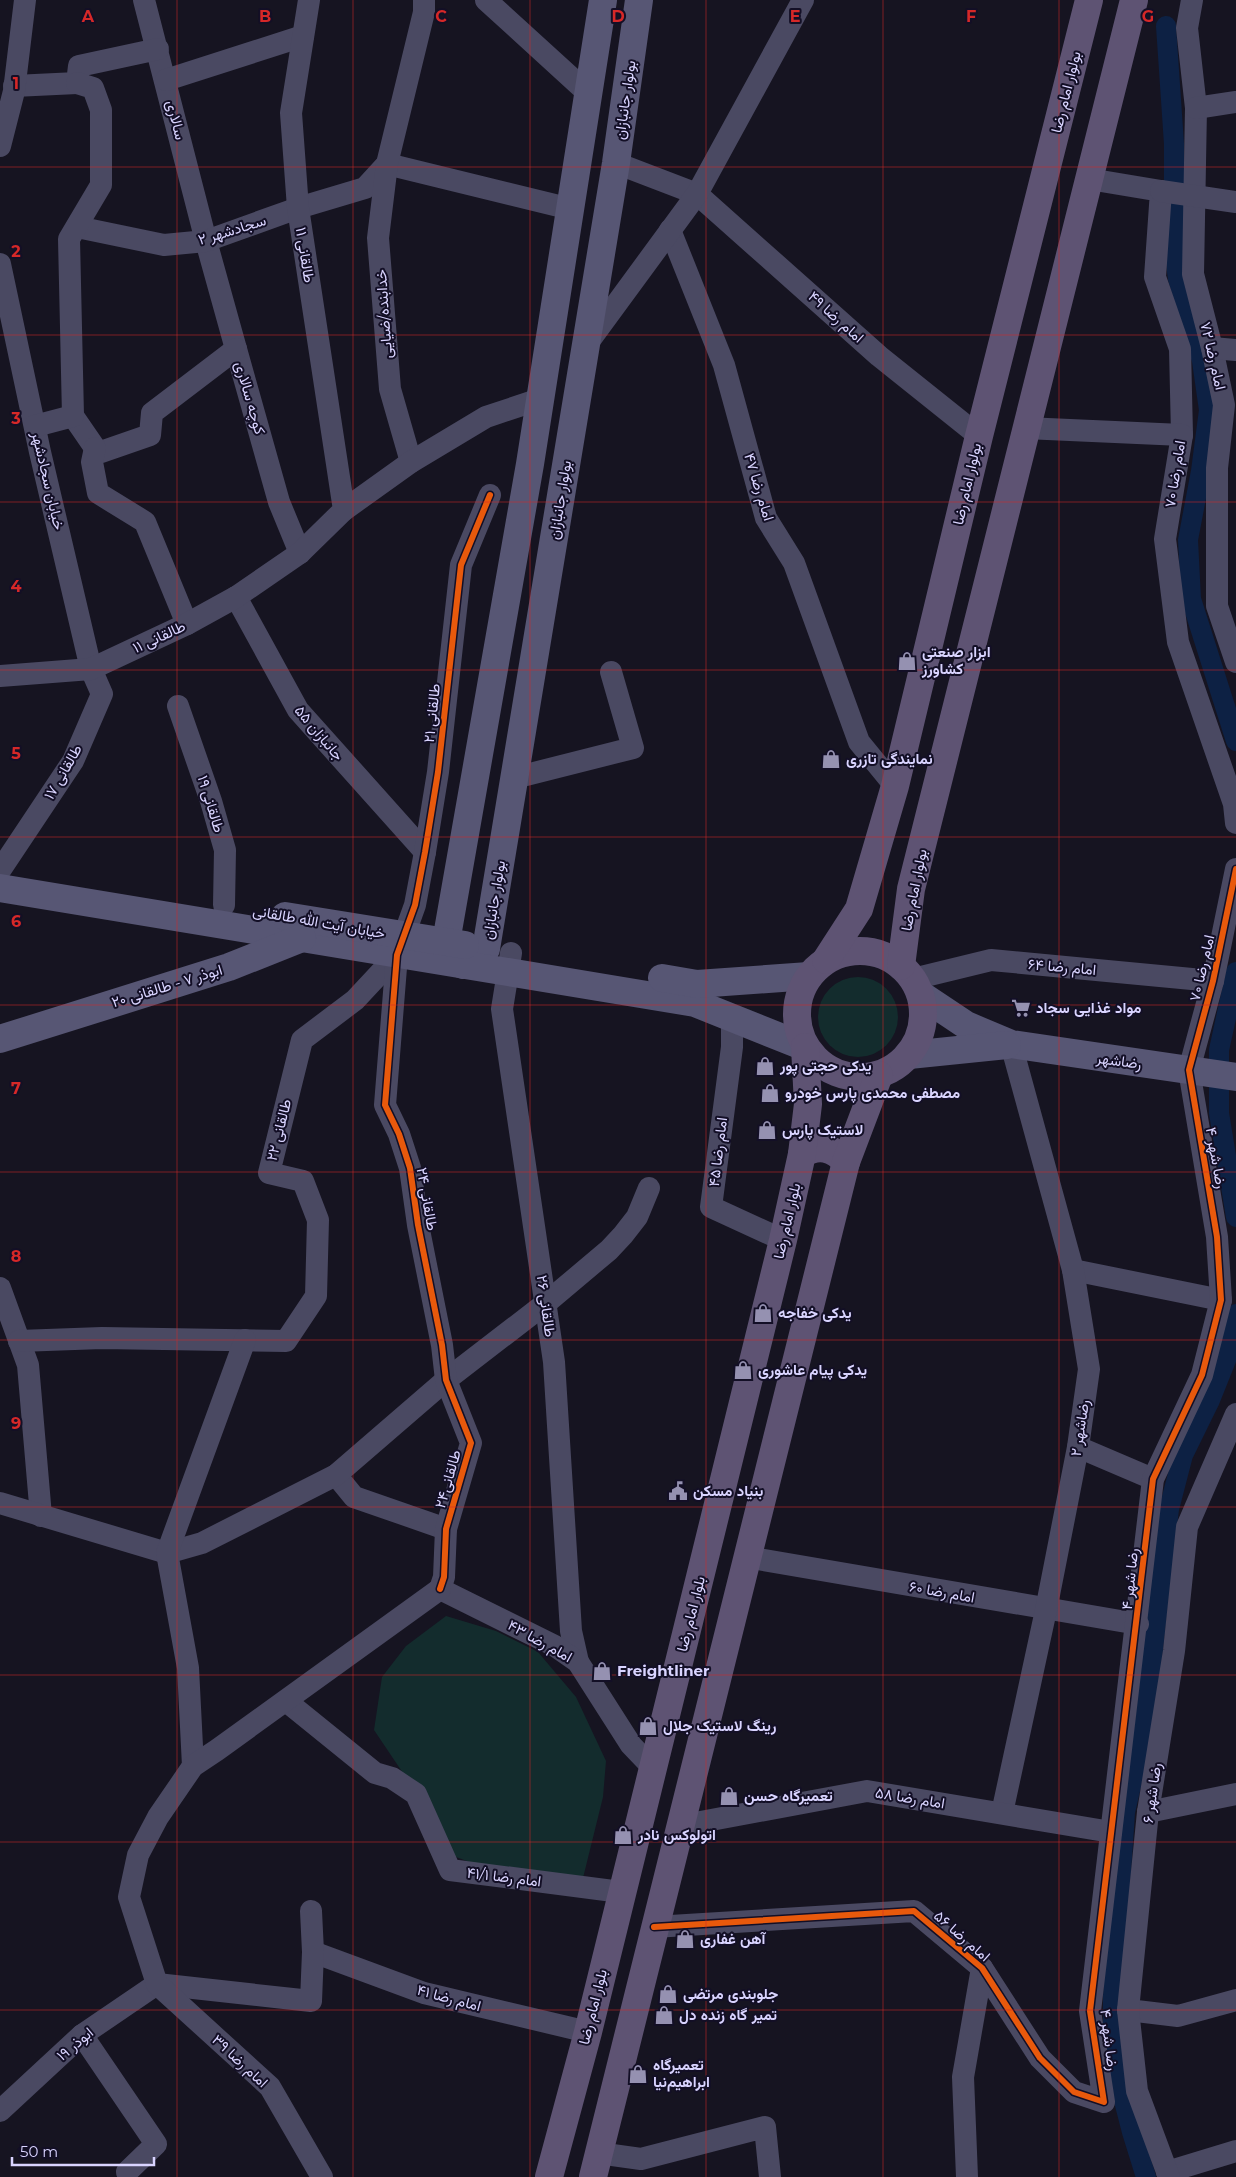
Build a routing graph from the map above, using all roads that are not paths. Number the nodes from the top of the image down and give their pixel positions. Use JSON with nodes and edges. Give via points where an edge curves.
{"nodes":[{"id":1,"x":25,"y":0,"type":"edge"},
{"id":2,"x":144,"y":0,"type":"edge"},
{"id":3,"x":309,"y":0,"type":"edge"},
{"id":4,"x":424,"y":0,"type":"edge"},
{"id":5,"x":486,"y":0,"type":"edge"},
{"id":6,"x":803,"y":0,"type":"edge"},
{"id":7,"x":1089,"y":0,"type":"edge"},
{"id":8,"x":1134,"y":0,"type":"edge"},
{"id":9,"x":1192,"y":0,"type":"edge"},
{"id":10,"x":602,"y":9,"type":"edge"},
{"id":11,"x":638,"y":12,"type":"edge"},
{"id":12,"x":303,"y":36,"type":"junction"},
{"id":13,"x":158,"y":49,"type":"junction"},
{"id":14,"x":166,"y":80,"type":"junction"},
{"id":15,"x":77,"y":83,"type":"junction"},
{"id":16,"x":14,"y":86,"type":"junction"},
{"id":17,"x":589,"y":94,"type":"junction"},
{"id":18,"x":1236,"y":102,"type":"edge"},
{"id":19,"x":1196,"y":108,"type":"junction"},
{"id":20,"x":0,"y":146,"type":"edge"},
{"id":21,"x":616,"y":163,"type":"junction"},
{"id":22,"x":387,"y":164,"type":"junction"},
{"id":23,"x":1089,"y":179,"type":"junction"},
{"id":24,"x":1161,"y":190,"type":"junction"},
{"id":25,"x":697,"y":194,"type":"junction"},
{"id":26,"x":1194,"y":196,"type":"junction"},
{"id":27,"x":1236,"y":202,"type":"edge"},
{"id":28,"x":298,"y":208,"type":"junction"},
{"id":29,"x":571,"y":209,"type":"junction"},
{"id":30,"x":77,"y":227,"type":"junction"},
{"id":31,"x":670,"y":230,"type":"junction"},
{"id":32,"x":206,"y":241,"type":"junction"},
{"id":33,"x":0,"y":264,"type":"edge"},
{"id":34,"x":586,"y":345,"type":"junction"},
{"id":35,"x":236,"y":348,"type":"junction"},
{"id":36,"x":1212,"y":348,"type":"junction"},
{"id":37,"x":1236,"y":350,"type":"edge"},
{"id":38,"x":540,"y":399,"type":"junction"},
{"id":39,"x":73,"y":416,"type":"junction"},
{"id":40,"x":35,"y":426,"type":"junction"},
{"id":41,"x":1025,"y":428,"type":"junction"},
{"id":42,"x":1182,"y":434,"type":"junction"},
{"id":43,"x":979,"y":436,"type":"junction"},
{"id":44,"x":95,"y":448,"type":"junction"},
{"id":45,"x":411,"y":462,"type":"junction"},
{"id":46,"x":1226,"y":469,"type":"edge"},
{"id":47,"x":490,"y":495,"type":"dead end"},
{"id":48,"x":344,"y":510,"type":"junction"},
{"id":49,"x":300,"y":553,"type":"junction"},
{"id":50,"x":236,"y":597,"type":"junction"},
{"id":51,"x":1226,"y":606,"type":"edge"},
{"id":52,"x":187,"y":624,"type":"junction"},
{"id":53,"x":1236,"y":662,"type":"edge"},
{"id":54,"x":91,"y":669,"type":"junction"},
{"id":55,"x":611,"y":672,"type":"dead end"},
{"id":56,"x":0,"y":676,"type":"edge"},
{"id":57,"x":178,"y":706,"type":"dead end"},
{"id":58,"x":514,"y":778,"type":"junction"},
{"id":59,"x":895,"y":786,"type":"junction"},
{"id":60,"x":1236,"y":823,"type":"edge"},
{"id":61,"x":462,"y":847,"type":"junction"},
{"id":62,"x":425,"y":852,"type":"junction"},
{"id":63,"x":501,"y":854,"type":"junction"},
{"id":64,"x":1236,"y":869,"type":"edge"},
{"id":65,"x":0,"y":875,"type":"edge"},
{"id":66,"x":870,"y":876,"type":"junction"},
{"id":67,"x":911,"y":889,"type":"junction"},
{"id":68,"x":224,"y":906,"type":"junction"},
{"id":69,"x":331,"y":923,"type":"junction"},
{"id":70,"x":302,"y":938,"type":"junction"},
{"id":71,"x":446,"y":942,"type":"junction"},
{"id":72,"x":401,"y":946,"type":"junction"},
{"id":73,"x":501,"y":958,"type":"junction"},
{"id":74,"x":463,"y":965,"type":"junction"},
{"id":75,"x":817,"y":968,"type":"junction"},
{"id":76,"x":912,"y":980,"type":"junction"},
{"id":77,"x":1213,"y":981,"type":"junction"},
{"id":78,"x":696,"y":993,"type":"junction"},
{"id":79,"x":732,"y":1017,"type":"junction"},
{"id":80,"x":0,"y":1039,"type":"edge"},
{"id":81,"x":1007,"y":1042,"type":"junction"},
{"id":82,"x":805,"y":1047,"type":"junction"},
{"id":83,"x":909,"y":1055,"type":"junction"},
{"id":84,"x":1189,"y":1070,"type":"junction"},
{"id":85,"x":879,"y":1075,"type":"junction"},
{"id":86,"x":1236,"y":1078,"type":"edge"},
{"id":87,"x":802,"y":1154,"type":"junction"},
{"id":88,"x":846,"y":1162,"type":"junction"},
{"id":89,"x":649,"y":1188,"type":"dead end"},
{"id":90,"x":783,"y":1240,"type":"junction"},
{"id":91,"x":1073,"y":1270,"type":"junction"},
{"id":92,"x":0,"y":1288,"type":"edge"},
{"id":93,"x":1221,"y":1300,"type":"junction"},
{"id":94,"x":546,"y":1303,"type":"junction"},
{"id":95,"x":246,"y":1340,"type":"junction"},
{"id":96,"x":19,"y":1341,"type":"junction"},
{"id":97,"x":446,"y":1380,"type":"junction"},
{"id":98,"x":1236,"y":1414,"type":"edge"},
{"id":99,"x":1078,"y":1447,"type":"junction"},
{"id":100,"x":336,"y":1475,"type":"junction"},
{"id":101,"x":1154,"y":1478,"type":"junction"},
{"id":102,"x":0,"y":1503,"type":"edge"},
{"id":103,"x":41,"y":1516,"type":"junction"},
{"id":104,"x":446,"y":1529,"type":"junction"},
{"id":105,"x":167,"y":1553,"type":"junction"},
{"id":106,"x":746,"y":1557,"type":"junction"},
{"id":107,"x":440,"y":1590,"type":"junction"},
{"id":108,"x":1046,"y":1610,"type":"junction"},
{"id":109,"x":1138,"y":1624,"type":"junction"},
{"id":110,"x":578,"y":1662,"type":"junction"},
{"id":111,"x":286,"y":1701,"type":"junction"},
{"id":112,"x":193,"y":1766,"type":"junction"},
{"id":113,"x":653,"y":1768,"type":"junction"},
{"id":114,"x":1236,"y":1794,"type":"edge"},
{"id":115,"x":1148,"y":1812,"type":"junction"},
{"id":116,"x":1002,"y":1813,"type":"junction"},
{"id":117,"x":679,"y":1826,"type":"junction"},
{"id":118,"x":1111,"y":1832,"type":"junction"},
{"id":119,"x":621,"y":1892,"type":"junction"},
{"id":120,"x":311,"y":1911,"type":"dead end"},
{"id":121,"x":654,"y":1927,"type":"junction"},
{"id":122,"x":313,"y":1952,"type":"junction"},
{"id":123,"x":982,"y":1968,"type":"junction"},
{"id":124,"x":157,"y":1984,"type":"junction"},
{"id":125,"x":1236,"y":2000,"type":"edge"},
{"id":126,"x":1128,"y":2010,"type":"junction"},
{"id":127,"x":588,"y":2032,"type":"junction"},
{"id":128,"x":82,"y":2036,"type":"junction"},
{"id":129,"x":1104,"y":2102,"type":"joint"},
{"id":130,"x":0,"y":2111,"type":"edge"},
{"id":131,"x":1236,"y":2152,"type":"edge"},
{"id":132,"x":595,"y":2165,"type":"edge"},
{"id":133,"x":127,"y":2172,"type":"dead end"},
{"id":134,"x":1168,"y":2174,"type":"edge"},
{"id":135,"x":322,"y":2177,"type":"edge"},
{"id":136,"x":549,"y":2177,"type":"edge"},
{"id":137,"x":770,"y":2177,"type":"edge"},
{"id":138,"x":967,"y":2177,"type":"edge"}],
"edges":[{"from":1,"to":16,"type":"street"},
{"from":2,"to":13,"type":"street","name":"سالاری"},
{"from":3,"to":12,"type":"street","name":"طالقانی ۱۱"},
{"from":4,"to":22,"type":"street","name":"خدابنده/ضیایی","via":[[424,12]]},
{"from":5,"to":17,"type":"street"},
{"from":6,"to":25,"type":"street"},
{"from":7,"to":43,"type":"main road","name":"بولوار امام رضا"},
{"from":8,"to":23,"type":"main road","name":"بولوار امام رضا"},
{"from":9,"to":19,"type":"street","name":"امام رضا ۷۲","via":[[1187,28]]},
{"from":10,"to":11,"type":"main road"},
{"from":10,"to":17,"type":"main road"},
{"from":11,"to":21,"type":"main road","name":"بولوار جانبازان"},
{"from":12,"to":14,"type":"street"},
{"from":12,"to":28,"type":"street","name":"طالقانی ۱۱","via":[[291,113]]},
{"from":13,"to":14,"type":"street","name":"سالاری"},
{"from":13,"to":15,"type":"street","via":[[79,66]]},
{"from":14,"to":32,"type":"street","name":"سالاری"},
{"from":15,"to":16,"type":"street"},
{"from":15,"to":30,"type":"street","via":[[93,88],[101,110],[100,185]]},
{"from":16,"to":20,"type":"street"},
{"from":17,"to":29,"type":"main road"},
{"from":18,"to":19,"type":"street"},
{"from":19,"to":26,"type":"street","name":"امام رضا ۷۲"},
{"from":21,"to":25,"type":"street"},
{"from":21,"to":34,"type":"main road","name":"بولوار جانبازان"},
{"from":22,"to":28,"type":"street","name":"سجادشهر ۲","via":[[365,188]]},
{"from":22,"to":29,"type":"street"},
{"from":22,"to":45,"type":"street","name":"خدابنده/ضیایی","via":[[378,238],[390,389]]},
{"from":23,"to":24,"type":"street"},
{"from":23,"to":41,"type":"main road","name":"بولوار امام رضا"},
{"from":24,"to":26,"type":"street"},
{"from":24,"to":42,"type":"street","name":"امام رضا ۷۰","via":[[1155,277],[1180,350]]},
{"from":25,"to":31,"type":"street"},
{"from":25,"to":43,"type":"street","name":"امام رضا ۴۹","via":[[880,356]]},
{"from":26,"to":27,"type":"street"},
{"from":26,"to":36,"type":"street","name":"امام رضا ۷۲","via":[[1193,274]]},
{"from":28,"to":32,"type":"street","name":"سجادشهر ۲"},
{"from":28,"to":48,"type":"street","name":"طالقانی ۱۱"},
{"from":29,"to":38,"type":"main road"},
{"from":30,"to":32,"type":"street","name":"سجادشهر ۲","via":[[164,245]]},
{"from":30,"to":39,"type":"street","via":[[69,239]]},
{"from":31,"to":34,"type":"street"},
{"from":31,"to":59,"type":"street","name":"امام رضا ۴۷","via":[[724,365],[766,518],[794,564],[859,742]]},
{"from":32,"to":35,"type":"street","name":"کوچه سالاری"},
{"from":33,"to":40,"type":"street","name":"خیابان سجادشهر"},
{"from":34,"to":58,"type":"main road","name":"بولوار جانبازان"},
{"from":35,"to":44,"type":"street","via":[[152,413],[150,436],[100,452]]},
{"from":35,"to":49,"type":"street","name":"کوچه سالاری","via":[[279,502]]},
{"from":36,"to":37,"type":"street"},
{"from":36,"to":46,"type":"street","name":"امام رضا ۷۲","via":[[1224,405]]},
{"from":38,"to":45,"type":"street","name":"طالقانی ۱۱","via":[[486,418]]},
{"from":38,"to":61,"type":"main road"},
{"from":39,"to":40,"type":"street"},
{"from":39,"to":44,"type":"street"},
{"from":40,"to":54,"type":"street","name":"خیابان سجادشهر"},
{"from":41,"to":42,"type":"street"},
{"from":41,"to":67,"type":"main road","name":"بولوار امام رضا"},
{"from":42,"to":60,"type":"street","name":"امام رضا ۷۰","via":[[1165,538],[1178,642],[1234,804]]},
{"from":43,"to":59,"type":"main road","name":"بولوار امام رضا"},
{"from":44,"to":52,"type":"street","via":[[92,462],[98,493],[145,522]]},
{"from":45,"to":48,"type":"street","name":"طالقانی ۱۱"},
{"from":46,"to":51,"type":"street","name":"امام رضا ۷۲"},
{"from":47,"to":62,"type":"street","name":"طالقانی ۲۱","via":[[461,565],[438,772]]},
{"from":48,"to":49,"type":"street","name":"طالقانی ۱۱"},
{"from":49,"to":50,"type":"street","name":"طالقانی ۱۱"},
{"from":50,"to":52,"type":"street","name":"طالقانی ۱۱"},
{"from":50,"to":62,"type":"street","name":"جانبازان ۵۵","via":[[298,710]]},
{"from":51,"to":53,"type":"street","name":"امام رضا ۷۲"},
{"from":52,"to":54,"type":"street","name":"طالقانی ۱۱"},
{"from":54,"to":56,"type":"street","name":"طالقانی ۱۱"},
{"from":54,"to":65,"type":"street","name":"طالقانی ۱۷","via":[[102,694],[73,761]]},
{"from":55,"to":58,"type":"street","via":[[634,748]]},
{"from":57,"to":68,"type":"street","name":"طالقانی ۱۹","via":[[225,850]]},
{"from":58,"to":63,"type":"main road","name":"بولوار جانبازان"},
{"from":59,"to":66,"type":"main road","name":"بولوار امام رضا"},
{"from":61,"to":63,"type":"main road"},
{"from":61,"to":71,"type":"main road"},
{"from":62,"to":72,"type":"street","name":"طالقانی ۲۱","via":[[415,906]]},
{"from":63,"to":73,"type":"main road","name":"بولوار جانبازان"},
{"from":64,"to":77,"type":"street","name":"امام رضا ۷۰"},
{"from":65,"to":68,"type":"main road","name":"خیابان آیت الله طالقانی"},
{"from":65,"to":70,"type":"main road","name":"خیابان آیت الله طالقانی"},
{"from":66,"to":67,"type":"main road","via":[[888,887]]},
{"from":66,"to":75,"type":"main road","name":"بولوار امام رضا","via":[[859,909]]},
{"from":67,"to":76,"type":"main road","name":"بولوار امام رضا"},
{"from":68,"to":69,"type":"main road","name":"خیابان آیت الله طالقانی"},
{"from":69,"to":70,"type":"main road","name":"ابوذر ۷ - طالقانی ۲۰"},
{"from":69,"to":72,"type":"main road","name":"خیابان آیت الله طالقانی"},
{"from":70,"to":72,"type":"main road","name":"خیابان آیت الله طالقانی"},
{"from":70,"to":80,"type":"main road","name":"ابوذر ۷ - طالقانی ۲۰","via":[[229,967]]},
{"from":71,"to":72,"type":"main road","name":"خیابان آیت الله طالقانی"},
{"from":71,"to":73,"type":"main road","name":"خیابان آیت الله طالقانی"},
{"from":71,"to":74,"type":"main road"},
{"from":72,"to":74,"type":"main road","name":"خیابان آیت الله طالقانی"},
{"from":72,"to":95,"type":"street","name":"طالقانی ۲۲","via":[[355,1000],[302,1040],[269,1172],[303,1181],[318,1220],[316,1296],[286,1341]]},
{"from":72,"to":97,"type":"street","name":"طالقانی ۲۴","via":[[385,1105],[410,1168]]},
{"from":73,"to":74,"type":"main road","name":"بولوار جانبازان"},
{"from":73,"to":78,"type":"main road","name":"خیابان آیت الله طالقانی"},
{"from":73,"to":94,"type":"street","name":"طالقانی ۲۶","via":[[502,1010]]},
{"from":75,"to":76,"type":"main road","via":[[841,954],[856,950],[872,952],[888,957]]},
{"from":75,"to":78,"type":"main road"},
{"from":75,"to":82,"type":"main road","via":[[801,989],[797,1003],[796,1018]]},
{"from":76,"to":77,"type":"street","name":"امام رضا ۶۴","via":[[991,960]]},
{"from":76,"to":81,"type":"main road","via":[[966,1025]]},
{"from":76,"to":83,"type":"main road","via":[[924,1016],[920,1036]]},
{"from":77,"to":84,"type":"street","name":"امام رضا ۷۰"},
{"from":78,"to":79,"type":"main road"},
{"from":79,"to":82,"type":"main road"},
{"from":79,"to":90,"type":"street","name":"امام رضا ۴۵","via":[[732,1047],[711,1207]]},
{"from":81,"to":83,"type":"main road"},
{"from":81,"to":84,"type":"main road","name":"رضاشهر"},
{"from":81,"to":91,"type":"street","name":"رضاشهر ۲"},
{"from":82,"to":85,"type":"main road","via":[[819,1063],[837,1073],[858,1077]]},
{"from":82,"to":87,"type":"main road","name":"بلوار امام رضا","via":[[808,1104]]},
{"from":83,"to":85,"type":"main road","via":[[896,1067]]},
{"from":84,"to":86,"type":"main road","name":"رضاشهر"},
{"from":84,"to":93,"type":"street","name":"رضا شهر ۴","via":[[1217,1237]]},
{"from":85,"to":88,"type":"main road"},
{"from":87,"to":88,"type":"main road","via":[[826,1148]]},
{"from":87,"to":90,"type":"main road","name":"بلوار امام رضا"},
{"from":88,"to":106,"type":"main road"},
{"from":89,"to":94,"type":"street","via":[[637,1217],[623,1236]]},
{"from":90,"to":113,"type":"main road","name":"بلوار امام رضا"},
{"from":91,"to":93,"type":"street"},
{"from":91,"to":99,"type":"street","name":"رضاشهر ۲","via":[[1089,1370]]},
{"from":92,"to":96,"type":"street"},
{"from":93,"to":101,"type":"street","name":"رضا شهر ۴","via":[[1202,1375]]},
{"from":94,"to":97,"type":"street"},
{"from":94,"to":110,"type":"street","name":"طالقانی ۲۶","via":[[554,1362],[570,1631]]},
{"from":95,"to":96,"type":"street","via":[[102,1338]]},
{"from":95,"to":105,"type":"street"},
{"from":96,"to":103,"type":"street","via":[[28,1365]]},
{"from":97,"to":100,"type":"street"},
{"from":97,"to":104,"type":"street","name":"طالقانی۲۴","via":[[471,1444]]},
{"from":98,"to":115,"type":"street","name":"رضا شهر ۶","via":[[1187,1527],[1174,1651]]},
{"from":99,"to":101,"type":"street"},
{"from":99,"to":108,"type":"street","name":"رضاشهر ۲"},
{"from":100,"to":104,"type":"street","via":[[354,1498]]},
{"from":100,"to":105,"type":"street","via":[[202,1543]]},
{"from":101,"to":109,"type":"street","name":"رضا شهر ۴"},
{"from":102,"to":103,"type":"street"},
{"from":103,"to":105,"type":"street"},
{"from":104,"to":107,"type":"street","name":"طالقانی۲۴","via":[[444,1576]]},
{"from":105,"to":112,"type":"street","via":[[188,1668]]},
{"from":106,"to":108,"type":"street","name":"امام رضا ۶۰"},
{"from":106,"to":117,"type":"main road"},
{"from":107,"to":110,"type":"street","name":"امام رضا ۴۳","via":[[555,1646]]},
{"from":107,"to":111,"type":"street"},
{"from":108,"to":109,"type":"street","name":"امام رضا ۶۰"},
{"from":108,"to":116,"type":"street","name":"رضاشهر ۲"},
{"from":109,"to":118,"type":"street","name":"رضا شهر ۴"},
{"from":110,"to":113,"type":"street","name":"امام رضا ۴۳","via":[[631,1745]]},
{"from":111,"to":112,"type":"street"},
{"from":111,"to":119,"type":"street","name":"امام رضا ۴۱/۱","via":[[375,1773],[392,1778],[416,1794],[450,1870]]},
{"from":112,"to":124,"type":"street","via":[[158,1817],[138,1855],[129,1897]]},
{"from":113,"to":119,"type":"main road","name":"بلوار امام رضا"},
{"from":114,"to":115,"type":"street"},
{"from":115,"to":126,"type":"street","name":"رضا شهر ۶"},
{"from":116,"to":117,"type":"street","name":"امام رضا ۵۸","via":[[867,1791]]},
{"from":116,"to":118,"type":"street","name":"امام رضا ۵۸"},
{"from":117,"to":121,"type":"main road"},
{"from":118,"to":129,"type":"street","name":"رضا شهر ۴","via":[[1090,2011]]},
{"from":119,"to":127,"type":"main road","name":"بلوار امام رضا"},
{"from":120,"to":122,"type":"street"},
{"from":121,"to":123,"type":"street","name":"امام رضا ۵۶","via":[[914,1911]]},
{"from":121,"to":132,"type":"main road"},
{"from":122,"to":124,"type":"street","via":[[311,2001]]},
{"from":122,"to":127,"type":"street","name":"امام رضا ۴۱","via":[[424,1993]]},
{"from":123,"to":129,"type":"street","name":"امام رضا ۵۶","via":[[1040,2058],[1074,2092]]},
{"from":123,"to":138,"type":"street","via":[[963,2077]]},
{"from":124,"to":128,"type":"street","name":"ابوذر ۱۹"},
{"from":124,"to":135,"type":"street","name":"امام رضا ۳۹","via":[[270,2087]]},
{"from":125,"to":126,"type":"street","via":[[1178,2016]]},
{"from":126,"to":134,"type":"street","name":"رضا شهر ۶","via":[[1137,2091]]},
{"from":127,"to":136,"type":"main road","name":"بلوار امام رضا"},
{"from":128,"to":130,"type":"street","name":"ابوذر ۱۹"},
{"from":128,"to":133,"type":"street","via":[[156,2144]]},
{"from":131,"to":134,"type":"street"},
{"from":132,"to":137,"type":"street","via":[[641,2159],[765,2128]]}]}
